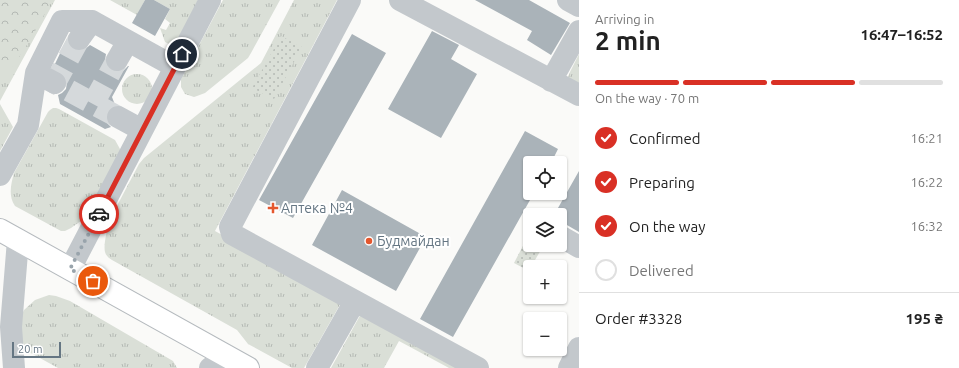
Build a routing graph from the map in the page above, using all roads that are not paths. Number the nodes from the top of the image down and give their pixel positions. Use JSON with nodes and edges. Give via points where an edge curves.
{"nodes":[{"id":1,"x":350,"y":0,"type":"edge"},
{"id":2,"x":400,"y":0,"type":"edge"},
{"id":3,"x":568,"y":0,"type":"edge"},
{"id":4,"x":209,"y":1,"type":"edge"},
{"id":5,"x":579,"y":6,"type":"edge"},
{"id":6,"x":92,"y":21,"type":"junction"},
{"id":7,"x":579,"y":31,"type":"edge"},
{"id":8,"x":79,"y":39,"type":"tunnel mouth"},
{"id":9,"x":128,"y":41,"type":"junction"},
{"id":10,"x":117,"y":60,"type":"tunnel mouth"},
{"id":11,"x":175,"y":67,"type":"junction"},
{"id":12,"x":36,"y":73,"type":"junction"},
{"id":13,"x":551,"y":81,"type":"junction"},
{"id":14,"x":55,"y":83,"type":"dead end"},
{"id":15,"x":579,"y":96,"type":"edge"},
{"id":16,"x":118,"y":117,"type":"tunnel mouth"},
{"id":17,"x":142,"y":130,"type":"junction"},
{"id":18,"x":0,"y":174,"type":"edge"},
{"id":19,"x":9,"y":235,"type":"edge"},
{"id":20,"x":567,"y":240,"type":"edge"},
{"id":21,"x":579,"y":247,"type":"edge"},
{"id":22,"x":70,"y":269,"type":"junction"},
{"id":23,"x":355,"y":301,"type":"junction"},
{"id":24,"x":579,"y":348,"type":"edge"},
{"id":25,"x":218,"y":362,"type":"edge"},
{"id":26,"x":14,"y":368,"type":"edge"},
{"id":27,"x":248,"y":368,"type":"edge"},
{"id":28,"x":317,"y":368,"type":"edge"},
{"id":29,"x":478,"y":368,"type":"edge"},
{"id":30,"x":568,"y":368,"type":"edge"}],
"edges":[{"from":1,"to":23,"type":"street","via":[[230,227],[232,234]]},
{"from":2,"to":13,"type":"street"},
{"from":3,"to":5,"type":"street"},
{"from":4,"to":11,"type":"street"},
{"from":6,"to":8,"type":"street"},
{"from":6,"to":9,"type":"street"},
{"from":6,"to":12,"type":"street","via":[[62,21]]},
{"from":7,"to":13,"type":"street"},
{"from":9,"to":10,"type":"street"},
{"from":9,"to":11,"type":"street"},
{"from":11,"to":17,"type":"street"},
{"from":12,"to":14,"type":"street"},
{"from":12,"to":18,"type":"street","via":[[28,125]]},
{"from":13,"to":15,"type":"street"},
{"from":16,"to":17,"type":"street"},
{"from":17,"to":22,"type":"street"},
{"from":19,"to":22,"type":"main road"},
{"from":19,"to":26,"type":"street","via":[[10,327]]},
{"from":20,"to":21,"type":"street"},
{"from":22,"to":25,"type":"main road"},
{"from":23,"to":28,"type":"street"},
{"from":23,"to":29,"type":"street"},
{"from":24,"to":30,"type":"street"},
{"from":25,"to":27,"type":"main road"}]}
